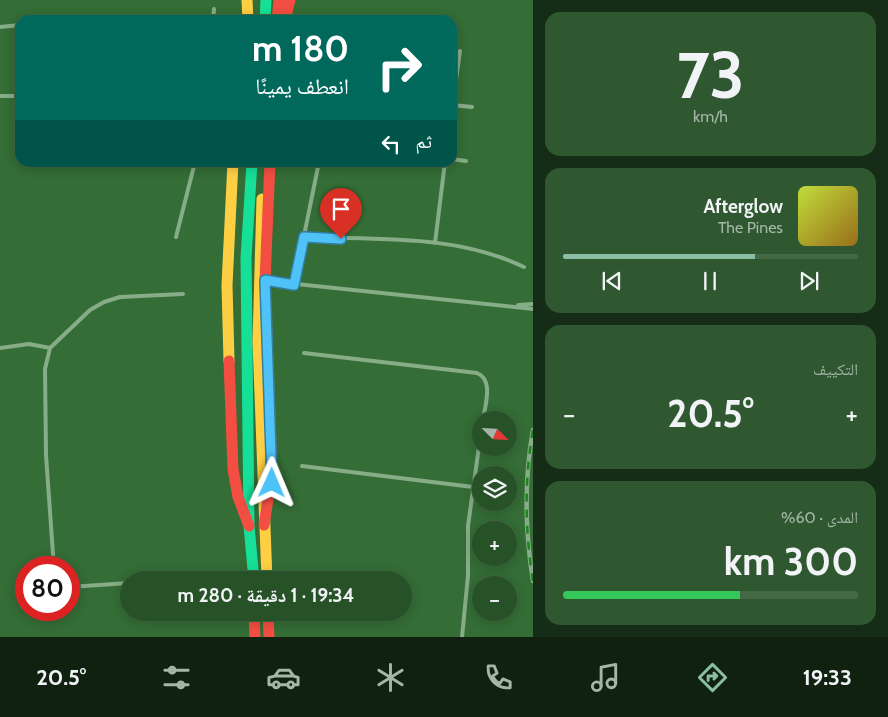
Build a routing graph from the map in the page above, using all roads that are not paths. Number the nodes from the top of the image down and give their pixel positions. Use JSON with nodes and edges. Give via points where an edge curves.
{"nodes":[{"id":1,"x":247,"y":0,"type":"edge"},
{"id":2,"x":266,"y":0,"type":"edge"},
{"id":3,"x":279,"y":0,"type":"edge"},
{"id":4,"x":290,"y":0,"type":"edge"},
{"id":5,"x":214,"y":9,"type":"dead end"},
{"id":6,"x":214,"y":15,"type":"edge"},
{"id":7,"x":248,"y":15,"type":"edge"},
{"id":8,"x":264,"y":15,"type":"edge"},
{"id":9,"x":278,"y":15,"type":"edge"},
{"id":10,"x":286,"y":15,"type":"edge"},
{"id":11,"x":15,"y":26,"type":"edge"},
{"id":12,"x":0,"y":27,"type":"edge"},
{"id":13,"x":460,"y":51,"type":"dead end"},
{"id":14,"x":457,"y":74,"type":"edge"},
{"id":15,"x":0,"y":96,"type":"edge"},
{"id":16,"x":15,"y":96,"type":"edge"},
{"id":17,"x":457,"y":105,"type":"edge"},
{"id":18,"x":472,"y":107,"type":"dead end"},
{"id":19,"x":457,"y":160,"type":"edge"},
{"id":20,"x":466,"y":161,"type":"dead end"},
{"id":21,"x":193,"y":167,"type":"edge"},
{"id":22,"x":233,"y":167,"type":"edge"},
{"id":23,"x":252,"y":167,"type":"edge"},
{"id":24,"x":265,"y":167,"type":"edge"},
{"id":25,"x":270,"y":167,"type":"edge"},
{"id":26,"x":318,"y":167,"type":"edge"},
{"id":27,"x":444,"y":167,"type":"edge"},
{"id":28,"x":176,"y":237,"type":"dead end"},
{"id":29,"x":304,"y":237,"type":"junction"},
{"id":30,"x":434,"y":243,"type":"junction"},
{"id":31,"x":524,"y":267,"type":"dead end"},
{"id":32,"x":265,"y":280,"type":"junction"},
{"id":33,"x":294,"y":285,"type":"junction"},
{"id":34,"x":183,"y":294,"type":"dead end"},
{"id":35,"x":533,"y":304,"type":"edge"},
{"id":36,"x":511,"y":306,"type":"junction"},
{"id":37,"x":533,"y":309,"type":"edge"},
{"id":38,"x":0,"y":348,"type":"edge"},
{"id":39,"x":50,"y":348,"type":"junction"},
{"id":40,"x":304,"y":353,"type":"dead end"},
{"id":41,"x":484,"y":411,"type":"edge"},
{"id":42,"x":302,"y":466,"type":"dead end"},
{"id":43,"x":472,"y":487,"type":"edge"},
{"id":44,"x":472,"y":495,"type":"edge"},
{"id":45,"x":264,"y":525,"type":"junction"},
{"id":46,"x":249,"y":526,"type":"junction"},
{"id":47,"x":53,"y":556,"type":"edge"},
{"id":48,"x":253,"y":571,"type":"edge"},
{"id":49,"x":266,"y":571,"type":"edge"},
{"id":50,"x":120,"y":584,"type":"edge"},
{"id":51,"x":80,"y":586,"type":"edge"},
{"id":52,"x":254,"y":621,"type":"edge"},
{"id":53,"x":268,"y":621,"type":"edge"},
{"id":54,"x":255,"y":637,"type":"edge"},
{"id":55,"x":269,"y":637,"type":"edge"},
{"id":56,"x":462,"y":637,"type":"edge"}],
"edges":[{"from":1,"to":7,"type":"main road"},
{"from":2,"to":8,"type":"main road"},
{"from":3,"to":9,"type":"main road"},
{"from":4,"to":10,"type":"main road"},
{"from":5,"to":6,"type":"lane"},
{"from":11,"to":12,"type":"lane"},
{"from":13,"to":14,"type":"lane"},
{"from":15,"to":16,"type":"lane"},
{"from":17,"to":18,"type":"lane"},
{"from":19,"to":20,"type":"lane"},
{"from":21,"to":28,"type":"lane"},
{"from":22,"to":46,"type":"main road","via":[[227,285],[233,469],[238,498]]},
{"from":23,"to":46,"type":"main road","via":[[246,258]]},
{"from":24,"to":45,"type":"main road","via":[[258,257],[258,394]]},
{"from":25,"to":32,"type":"main road"},
{"from":26,"to":29,"type":"lane"},
{"from":27,"to":30,"type":"lane"},
{"from":29,"to":30,"type":"lane"},
{"from":29,"to":33,"type":"lane"},
{"from":30,"to":31,"type":"lane","via":[[480,250]]},
{"from":32,"to":33,"type":"lane"},
{"from":32,"to":45,"type":"main road","via":[[272,473]]},
{"from":33,"to":36,"type":"lane"},
{"from":34,"to":39,"type":"lane","via":[[120,297],[104,302],[90,310]]},
{"from":35,"to":36,"type":"lane"},
{"from":36,"to":37,"type":"lane"},
{"from":38,"to":39,"type":"lane","via":[[29,344]]},
{"from":39,"to":47,"type":"lane","via":[[45,369],[46,455]]},
{"from":40,"to":41,"type":"lane","via":[[477,373],[484,377],[487,385]]},
{"from":42,"to":43,"type":"lane"},
{"from":44,"to":56,"type":"lane"},
{"from":45,"to":49,"type":"main road"},
{"from":46,"to":48,"type":"main road"},
{"from":50,"to":51,"type":"lane"},
{"from":52,"to":54,"type":"main road"},
{"from":53,"to":55,"type":"main road"}]}
